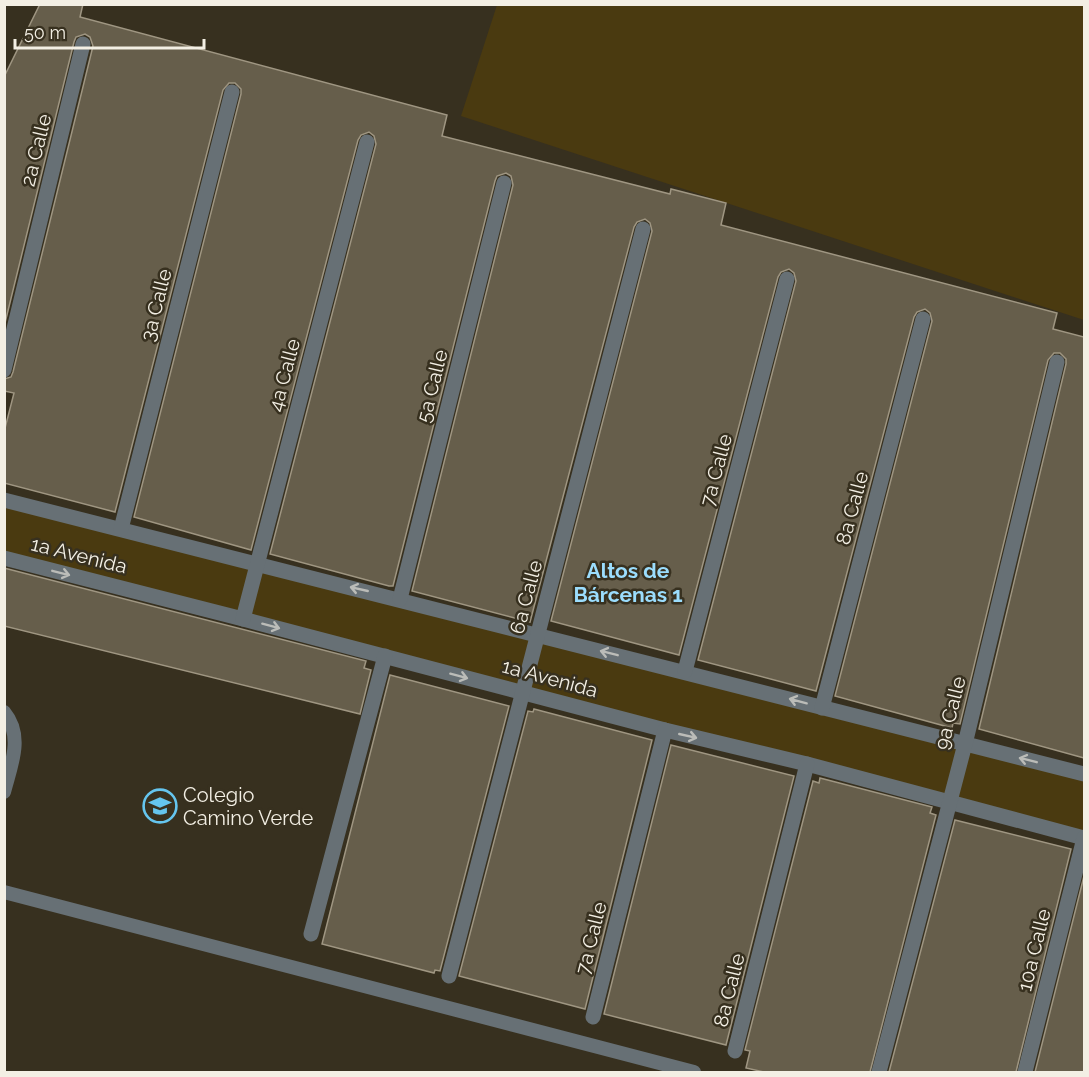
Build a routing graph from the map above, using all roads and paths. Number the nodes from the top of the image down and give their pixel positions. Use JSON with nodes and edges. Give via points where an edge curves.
{"nodes":[{"id":1,"x":83,"y":44,"type":"dead end"},
{"id":2,"x":232,"y":92,"type":"dead end"},
{"id":3,"x":366,"y":142,"type":"dead end"},
{"id":4,"x":504,"y":183,"type":"dead end"},
{"id":5,"x":643,"y":229,"type":"dead end"},
{"id":6,"x":787,"y":279,"type":"dead end"},
{"id":7,"x":923,"y":319,"type":"dead end"},
{"id":8,"x":1057,"y":362,"type":"dead end"},
{"id":9,"x":4,"y":370,"type":"edge"},
{"id":10,"x":4,"y":500,"type":"edge"},
{"id":11,"x":121,"y":529,"type":"junction"},
{"id":12,"x":4,"y":558,"type":"edge"},
{"id":13,"x":257,"y":565,"type":"junction"},
{"id":14,"x":400,"y":599,"type":"junction"},
{"id":15,"x":243,"y":618,"type":"junction"},
{"id":16,"x":537,"y":636,"type":"junction"},
{"id":17,"x":385,"y":656,"type":"junction"},
{"id":18,"x":685,"y":672,"type":"junction"},
{"id":19,"x":522,"y":693,"type":"junction"},
{"id":20,"x":822,"y":708,"type":"junction"},
{"id":21,"x":4,"y":712,"type":"edge"},
{"id":22,"x":664,"y":730,"type":"junction"},
{"id":23,"x":964,"y":744,"type":"junction"},
{"id":24,"x":807,"y":764,"type":"junction"},
{"id":25,"x":1084,"y":774,"type":"edge"},
{"id":26,"x":4,"y":792,"type":"edge"},
{"id":27,"x":949,"y":802,"type":"junction"},
{"id":28,"x":1084,"y":838,"type":"edge"},
{"id":29,"x":4,"y":892,"type":"edge"},
{"id":30,"x":311,"y":934,"type":"dead end"},
{"id":31,"x":449,"y":976,"type":"dead end"},
{"id":32,"x":592,"y":1017,"type":"dead end"},
{"id":33,"x":735,"y":1051,"type":"dead end"},
{"id":34,"x":694,"y":1072,"type":"edge"},
{"id":35,"x":879,"y":1072,"type":"edge"},
{"id":36,"x":1025,"y":1072,"type":"edge"}],
"edges":[{"from":1,"to":9,"type":"street","name":"2a Calle"},
{"from":2,"to":11,"type":"street","name":"3a Calle"},
{"from":3,"to":13,"type":"street","name":"4a Calle"},
{"from":4,"to":14,"type":"street","name":"5a Calle"},
{"from":5,"to":16,"type":"street","name":"6a Calle"},
{"from":6,"to":18,"type":"street","name":"7a Calle"},
{"from":7,"to":20,"type":"street","name":"8a Calle"},
{"from":8,"to":23,"type":"street","name":"9a Calle"},
{"from":10,"to":11,"type":"street","name":"1a Avenida"},
{"from":11,"to":13,"type":"street","name":"1a Avenida"},
{"from":12,"to":15,"type":"street","name":"1a Avenida","one_way":true},
{"from":14,"to":13,"type":"street","name":"1a Avenida","one_way":true},
{"from":13,"to":15,"type":"street","name":"4a Calle"},
{"from":14,"to":16,"type":"street","name":"1a Avenida"},
{"from":15,"to":17,"type":"street","name":"1a Avenida","one_way":true},
{"from":18,"to":16,"type":"street","name":"1a Avenida","one_way":true},
{"from":16,"to":19,"type":"street","name":"6a Calle"},
{"from":17,"to":19,"type":"street","name":"1a Avenida","one_way":true},
{"from":17,"to":30,"type":"street"},
{"from":20,"to":18,"type":"street","name":"1a Avenida","one_way":true},
{"from":19,"to":22,"type":"street","name":"1a Avenida"},
{"from":19,"to":31,"type":"street","name":"6a Calle"},
{"from":20,"to":23,"type":"street","name":"1a Avenida"},
{"from":21,"to":26,"type":"lane","via":[[11,720],[16,741]]},
{"from":22,"to":24,"type":"street","name":"1a Avenida","one_way":true},
{"from":22,"to":32,"type":"street","name":"7a Calle"},
{"from":25,"to":23,"type":"street","name":"1a Avenida","one_way":true},
{"from":23,"to":27,"type":"street","name":"9a Calle"},
{"from":24,"to":27,"type":"street","name":"1a Avenida"},
{"from":24,"to":33,"type":"street","name":"8a Calle"},
{"from":27,"to":28,"type":"street","name":"1a Avenida"},
{"from":27,"to":35,"type":"street","name":"9a Calle"},
{"from":28,"to":36,"type":"street","name":"10a Calle"},
{"from":29,"to":34,"type":"lane"}]}
